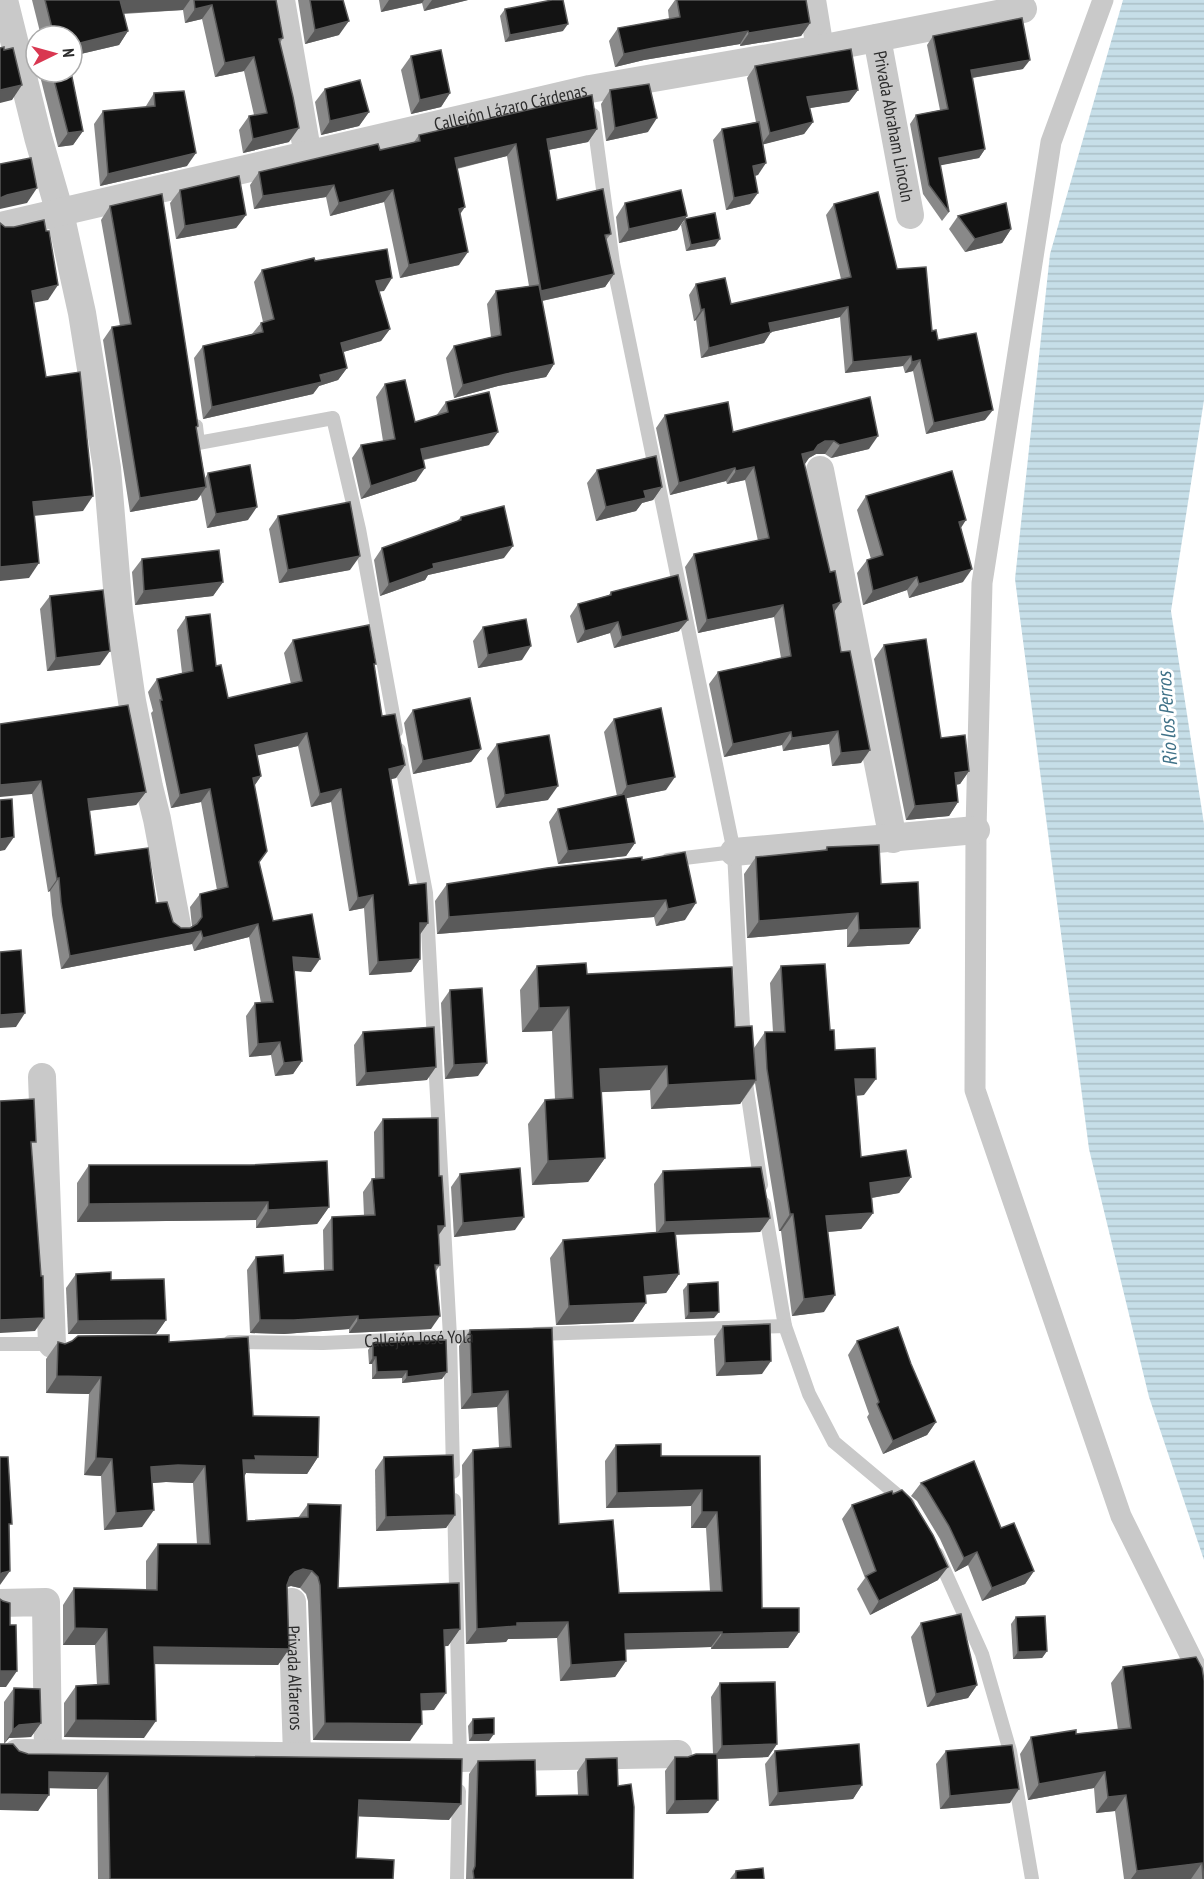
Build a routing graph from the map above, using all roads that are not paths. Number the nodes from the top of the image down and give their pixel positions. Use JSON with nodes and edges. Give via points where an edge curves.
{"nodes":[{"id":1,"x":4,"y":0,"type":"edge"},
{"id":2,"x":281,"y":0,"type":"edge"},
{"id":3,"x":812,"y":0,"type":"edge"},
{"id":4,"x":1103,"y":0,"type":"edge"},
{"id":5,"x":1023,"y":9,"type":"dead end"},
{"id":6,"x":877,"y":38,"type":"junction"},
{"id":7,"x":820,"y":49,"type":"junction"},
{"id":8,"x":590,"y":89,"type":"junction"},
{"id":9,"x":308,"y":156,"type":"junction"},
{"id":10,"x":60,"y":213,"type":"junction"},
{"id":11,"x":910,"y":215,"type":"dead end"},
{"id":12,"x":0,"y":226,"type":"edge"},
{"id":13,"x":193,"y":408,"type":"edge"},
{"id":14,"x":820,"y":470,"type":"dead end"},
{"id":15,"x":976,"y":830,"type":"junction"},
{"id":16,"x":893,"y":839,"type":"junction"},
{"id":17,"x":734,"y":852,"type":"junction"},
{"id":18,"x":652,"y":862,"type":"edge"},
{"id":19,"x":177,"y":925,"type":"edge"},
{"id":20,"x":42,"y":1077,"type":"dead end"},
{"id":21,"x":785,"y":1326,"type":"junction"},
{"id":22,"x":498,"y":1335,"type":"edge"},
{"id":23,"x":522,"y":1335,"type":"edge"},
{"id":24,"x":450,"y":1337,"type":"junction"},
{"id":25,"x":211,"y":1342,"type":"edge"},
{"id":26,"x":0,"y":1344,"type":"edge"},
{"id":27,"x":58,"y":1344,"type":"joint"},
{"id":28,"x":915,"y":1515,"type":"edge"},
{"id":29,"x":932,"y":1544,"type":"edge"},
{"id":30,"x":292,"y":1602,"type":"dead end"},
{"id":31,"x":0,"y":1603,"type":"edge"},
{"id":32,"x":1204,"y":1683,"type":"edge"},
{"id":33,"x":17,"y":1753,"type":"edge"},
{"id":34,"x":48,"y":1753,"type":"junction"},
{"id":35,"x":678,"y":1754,"type":"edge"},
{"id":36,"x":297,"y":1755,"type":"junction"},
{"id":37,"x":459,"y":1769,"type":"junction"},
{"id":38,"x":457,"y":1879,"type":"edge"},
{"id":39,"x":1032,"y":1879,"type":"edge"}],
"edges":[{"from":1,"to":10,"type":"street"},
{"from":2,"to":9,"type":"street"},
{"from":3,"to":7,"type":"street"},
{"from":4,"to":15,"type":"street","via":[[1051,142],[982,583]]},
{"from":5,"to":6,"type":"street","name":"Callejón Lázaro Cárdenas"},
{"from":6,"to":7,"type":"street","name":"Callejón Lázaro Cárdenas"},
{"from":6,"to":11,"type":"street","name":"Privada Abraham Lincoln"},
{"from":7,"to":8,"type":"street","name":"Callejón Lázaro Cárdenas"},
{"from":8,"to":9,"type":"street","name":"Callejón Lázaro Cárdenas"},
{"from":8,"to":17,"type":"lane","via":[[613,263]]},
{"from":9,"to":10,"type":"street","name":"Callejón Lázaro Cárdenas","via":[[160,196]]},
{"from":10,"to":12,"type":"street","name":"Callejón Lázaro Cárdenas"},
{"from":10,"to":19,"type":"street","via":[[82,314],[107,468],[119,612],[132,701]]},
{"from":13,"to":24,"type":"lane","via":[[198,443],[333,418],[431,892]]},
{"from":14,"to":16,"type":"street"},
{"from":15,"to":16,"type":"street"},
{"from":15,"to":32,"type":"street","via":[[975,1090],[1122,1516]]},
{"from":16,"to":17,"type":"street"},
{"from":17,"to":18,"type":"lane"},
{"from":17,"to":21,"type":"lane","via":[[746,1087]]},
{"from":20,"to":27,"type":"street"},
{"from":21,"to":23,"type":"lane"},
{"from":21,"to":28,"type":"lane","via":[[809,1394],[834,1442]]},
{"from":22,"to":24,"type":"lane","name":"Callejón José Yola"},
{"from":24,"to":25,"type":"lane","name":"Callejón José Yola","via":[[323,1343]]},
{"from":24,"to":37,"type":"lane"},
{"from":26,"to":27,"type":"lane"},
{"from":29,"to":39,"type":"lane","via":[[982,1653],[1010,1751]]},
{"from":30,"to":36,"type":"street","name":"Privada Alfareros"},
{"from":31,"to":34,"type":"street","via":[[46,1602]]},
{"from":33,"to":34,"type":"street"},
{"from":34,"to":36,"type":"street"},
{"from":35,"to":37,"type":"street"},
{"from":36,"to":37,"type":"street"},
{"from":37,"to":38,"type":"lane"}]}
